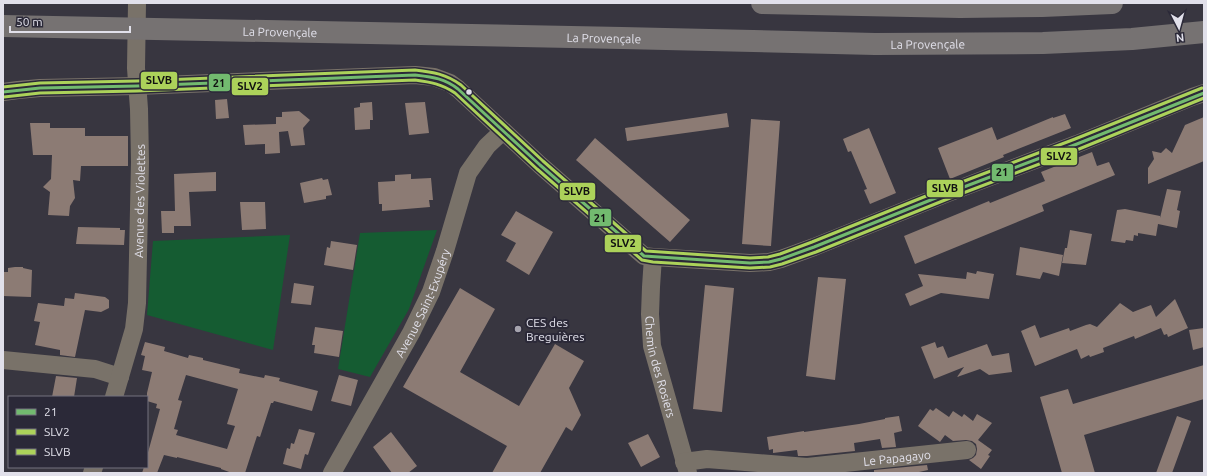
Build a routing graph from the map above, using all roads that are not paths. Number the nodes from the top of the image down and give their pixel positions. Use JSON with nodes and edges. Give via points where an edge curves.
{"nodes":[{"id":1,"x":137,"y":3,"type":"edge"},
{"id":2,"x":762,"y":3,"type":"edge"},
{"id":3,"x":1112,"y":3,"type":"edge"},
{"id":4,"x":3,"y":26,"type":"edge"},
{"id":5,"x":1204,"y":32,"type":"edge"},
{"id":6,"x":137,"y":86,"type":"junction"},
{"id":7,"x":3,"y":92,"type":"edge"},
{"id":8,"x":1204,"y":93,"type":"edge"},
{"id":9,"x":503,"y":131,"type":"junction"},
{"id":10,"x":653,"y":257,"type":"junction"},
{"id":11,"x":3,"y":360,"type":"edge"},
{"id":12,"x":120,"y":377,"type":"junction"},
{"id":13,"x":114,"y":396,"type":"edge"},
{"id":14,"x":967,"y":450,"type":"dead end"},
{"id":15,"x":686,"y":467,"type":"edge"},
{"id":16,"x":332,"y":473,"type":"edge"}],
"edges":[{"from":1,"to":6,"type":"street","name":"Avenue des Violettes"},
{"from":2,"to":3,"type":"highway","via":[[960,7]]},
{"from":4,"to":5,"type":"highway","name":"La Provençale","via":[[875,44],[1043,43],[1132,39]]},
{"from":6,"to":7,"type":"street","via":[[40,88]]},
{"from":6,"to":9,"type":"street","via":[[429,75],[442,79],[458,89]]},
{"from":6,"to":12,"type":"street","name":"Avenue des Violettes","via":[[140,162],[136,310],[134,329]]},
{"from":8,"to":10,"type":"street","via":[[781,259],[750,263]]},
{"from":9,"to":10,"type":"street","via":[[640,254]]},
{"from":9,"to":16,"type":"street","name":"Avenue Saint-Exupéry","via":[[468,173],[431,292],[411,333]]},
{"from":10,"to":15,"type":"street","name":"Chemin des Rosiers","via":[[650,314],[652,346]]},
{"from":11,"to":12,"type":"street","via":[[95,369]]},
{"from":12,"to":13,"type":"street","name":"Avenue des Violettes"},
{"from":14,"to":15,"type":"street","name":"Le Papagayo","via":[[807,467],[707,460]]}]}
